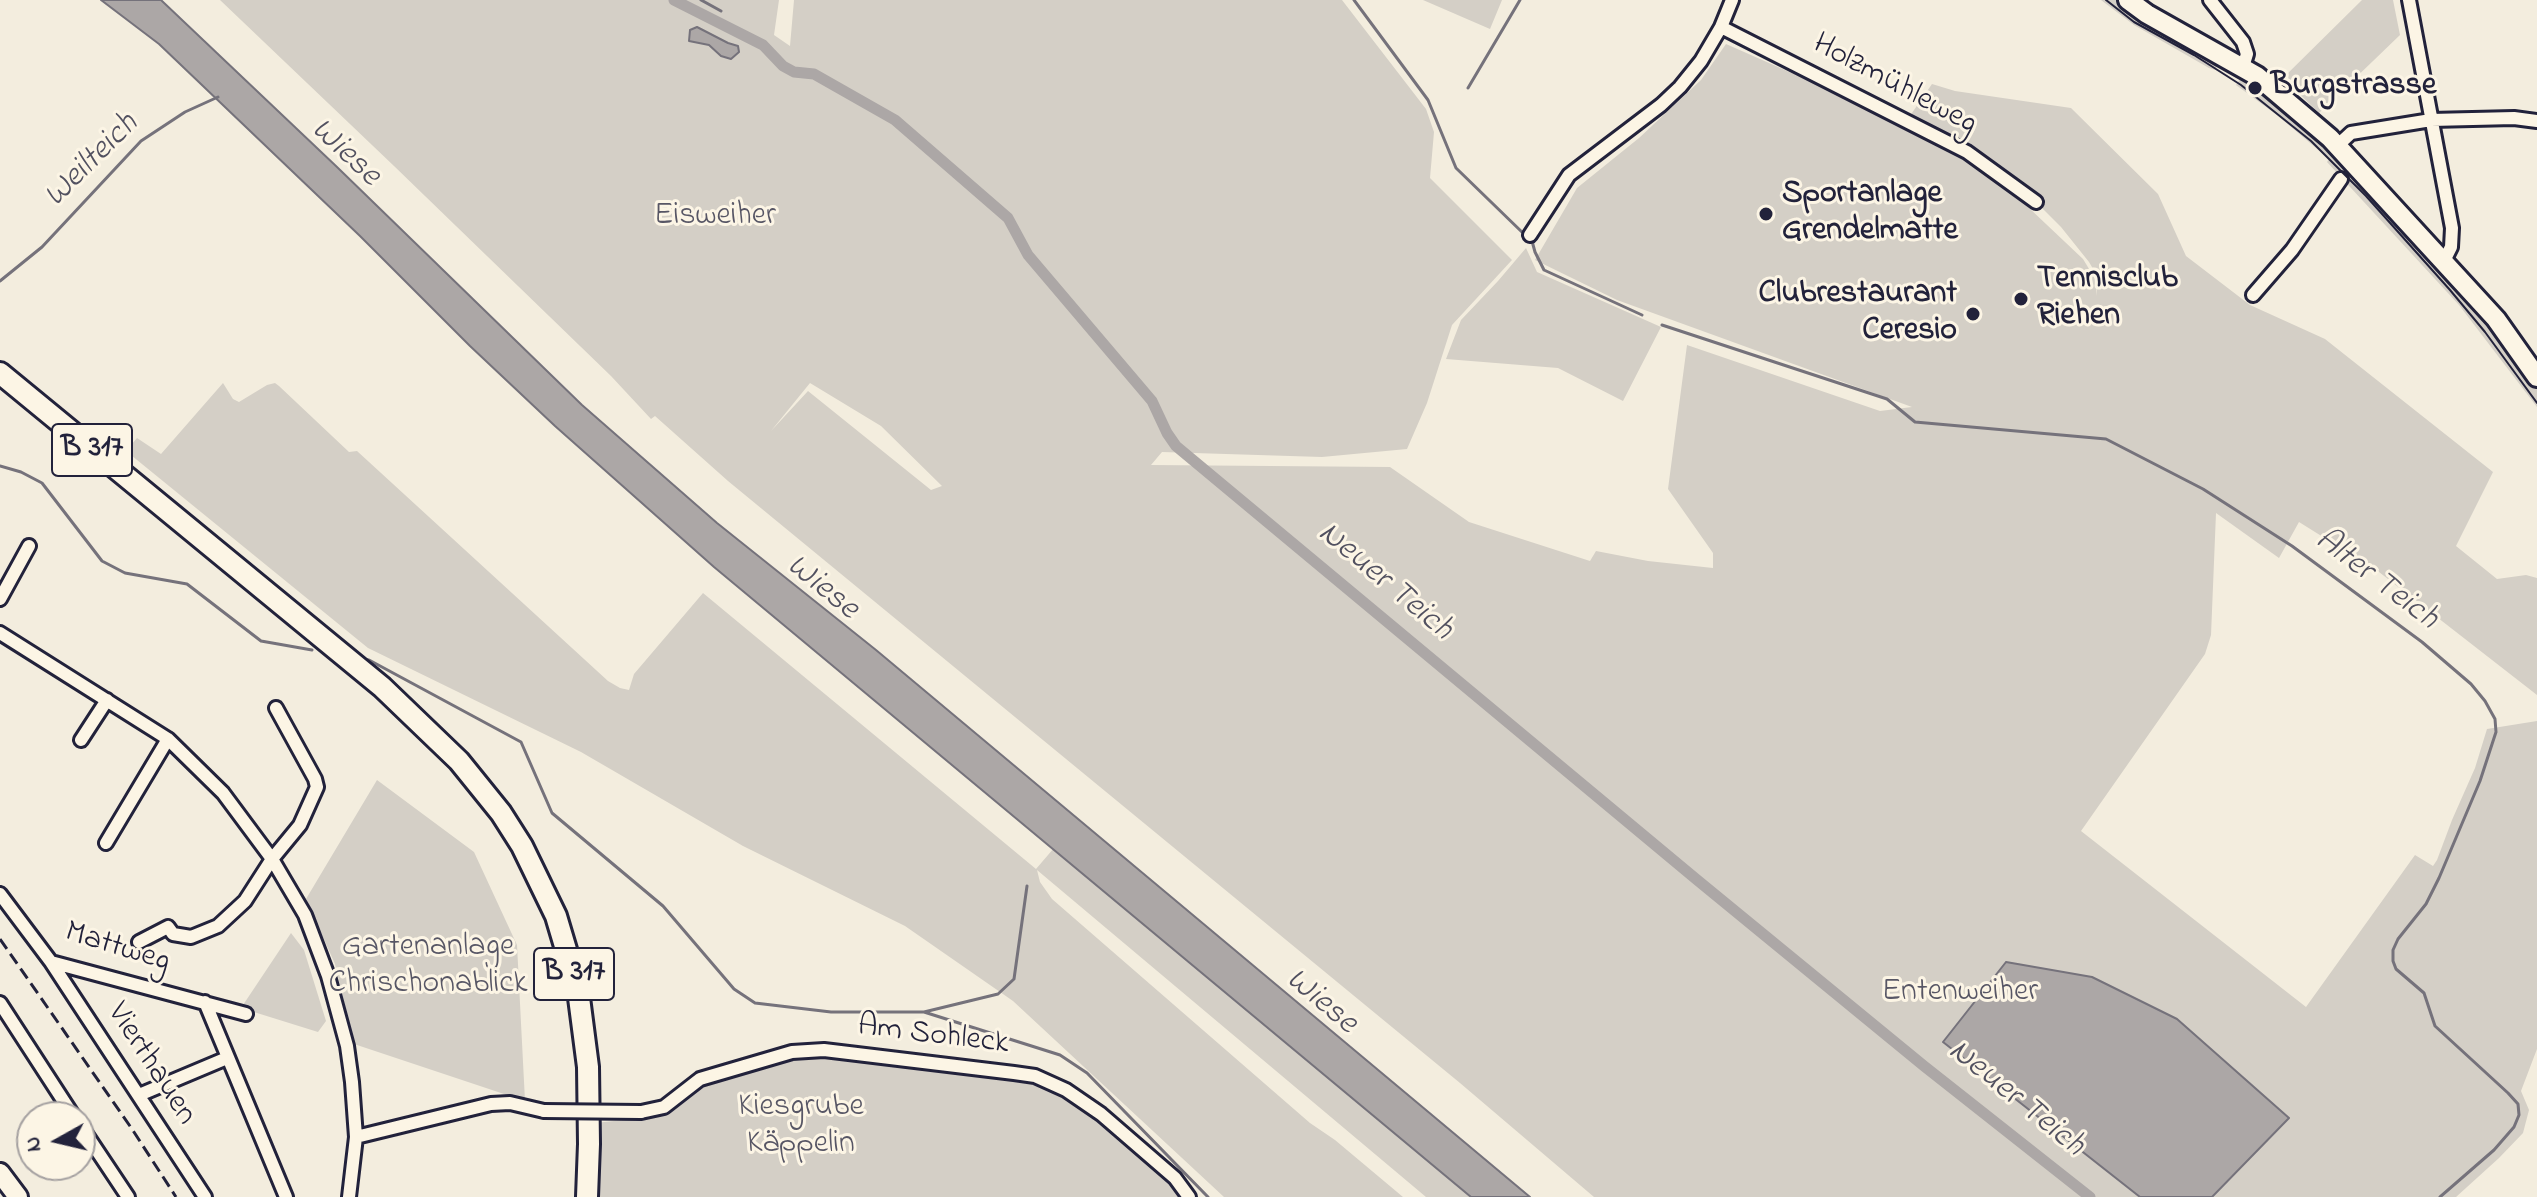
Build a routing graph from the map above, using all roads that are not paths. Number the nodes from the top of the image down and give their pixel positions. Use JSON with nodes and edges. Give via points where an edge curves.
{"nodes":[{"id":1,"x":1732,"y":0,"type":"edge"},
{"id":2,"x":2128,"y":0,"type":"edge"},
{"id":3,"x":2210,"y":0,"type":"edge"},
{"id":4,"x":2409,"y":0,"type":"edge"},
{"id":5,"x":1721,"y":27,"type":"junction"},
{"id":6,"x":2243,"y":67,"type":"junction"},
{"id":7,"x":2431,"y":120,"type":"junction"},
{"id":8,"x":2537,"y":121,"type":"edge"},
{"id":9,"x":2337,"y":146,"type":"junction"},
{"id":10,"x":2341,"y":179,"type":"dead end"},
{"id":11,"x":2036,"y":202,"type":"dead end"},
{"id":12,"x":1530,"y":235,"type":"dead end"},
{"id":13,"x":2444,"y":261,"type":"junction"},
{"id":14,"x":2253,"y":295,"type":"dead end"},
{"id":15,"x":0,"y":373,"type":"edge"},
{"id":16,"x":2537,"y":377,"type":"edge"},
{"id":17,"x":29,"y":546,"type":"dead end"},
{"id":18,"x":0,"y":599,"type":"edge"},
{"id":19,"x":0,"y":633,"type":"edge"},
{"id":20,"x":107,"y":700,"type":"junction"},
{"id":21,"x":276,"y":708,"type":"dead end"},
{"id":22,"x":168,"y":739,"type":"junction"},
{"id":23,"x":81,"y":740,"type":"dead end"},
{"id":24,"x":106,"y":843,"type":"dead end"},
{"id":25,"x":272,"y":859,"type":"junction"},
{"id":26,"x":0,"y":894,"type":"edge"},
{"id":27,"x":139,"y":942,"type":"dead end"},
{"id":28,"x":51,"y":962,"type":"junction"},
{"id":29,"x":205,"y":1002,"type":"junction"},
{"id":30,"x":0,"y":1003,"type":"edge"},
{"id":31,"x":246,"y":1014,"type":"dead end"},
{"id":32,"x":227,"y":1058,"type":"junction"},
{"id":33,"x":139,"y":1095,"type":"junction"},
{"id":34,"x":64,"y":1101,"type":"edge"},
{"id":35,"x":356,"y":1137,"type":"junction"},
{"id":36,"x":96,"y":1149,"type":"edge"},
{"id":37,"x":128,"y":1197,"type":"edge"},
{"id":38,"x":205,"y":1197,"type":"edge"},
{"id":39,"x":286,"y":1197,"type":"edge"},
{"id":40,"x":349,"y":1197,"type":"edge"},
{"id":41,"x":587,"y":1197,"type":"edge"},
{"id":42,"x":1189,"y":1197,"type":"edge"}],
"edges":[{"from":1,"to":5,"type":"street"},
{"from":2,"to":6,"type":"main road"},
{"from":3,"to":6,"type":"street","via":[[2243,42]]},
{"from":4,"to":7,"type":"street"},
{"from":5,"to":11,"type":"street","name":"Holzmühleweg","via":[[1967,152]]},
{"from":5,"to":12,"type":"street","via":[[1680,87],[1569,175]]},
{"from":6,"to":9,"type":"main road"},
{"from":7,"to":8,"type":"street"},
{"from":7,"to":9,"type":"street","via":[[2351,133]]},
{"from":7,"to":13,"type":"street","via":[[2452,228]]},
{"from":9,"to":13,"type":"main road"},
{"from":10,"to":14,"type":"street"},
{"from":13,"to":16,"type":"main road","via":[[2496,319]]},
{"from":15,"to":41,"type":"main road","number":"B 317","via":[[411,713],[466,768],[522,846],[556,916],[578,990],[588,1067]]},
{"from":17,"to":18,"type":"street"},
{"from":19,"to":20,"type":"street"},
{"from":20,"to":22,"type":"street"},
{"from":20,"to":23,"type":"street"},
{"from":21,"to":25,"type":"street","via":[[317,787],[300,825]]},
{"from":22,"to":24,"type":"street"},
{"from":22,"to":25,"type":"street","via":[[223,793]]},
{"from":25,"to":27,"type":"street","via":[[245,901],[218,926],[191,937],[173,934],[168,927]]},
{"from":25,"to":35,"type":"street","via":[[305,915],[328,976],[347,1046]]},
{"from":26,"to":28,"type":"street","name":"Mattweg"},
{"from":28,"to":29,"type":"street","name":"Mattweg"},
{"from":28,"to":33,"type":"street","name":"Vierthauen"},
{"from":29,"to":31,"type":"street","name":"Mattweg"},
{"from":29,"to":32,"type":"street"},
{"from":30,"to":34,"type":"street"},
{"from":32,"to":33,"type":"street"},
{"from":32,"to":39,"type":"street"},
{"from":33,"to":38,"type":"street","name":"Vierthauen"},
{"from":35,"to":40,"type":"street"},
{"from":35,"to":42,"type":"street","name":"Am Sohleck","bridge":true,"via":[[491,1104],[544,1111],[641,1112],[664,1107],[700,1079],[792,1052],[824,1050],[1035,1076],[1101,1114],[1175,1178]]},
{"from":36,"to":37,"type":"street"}]}
